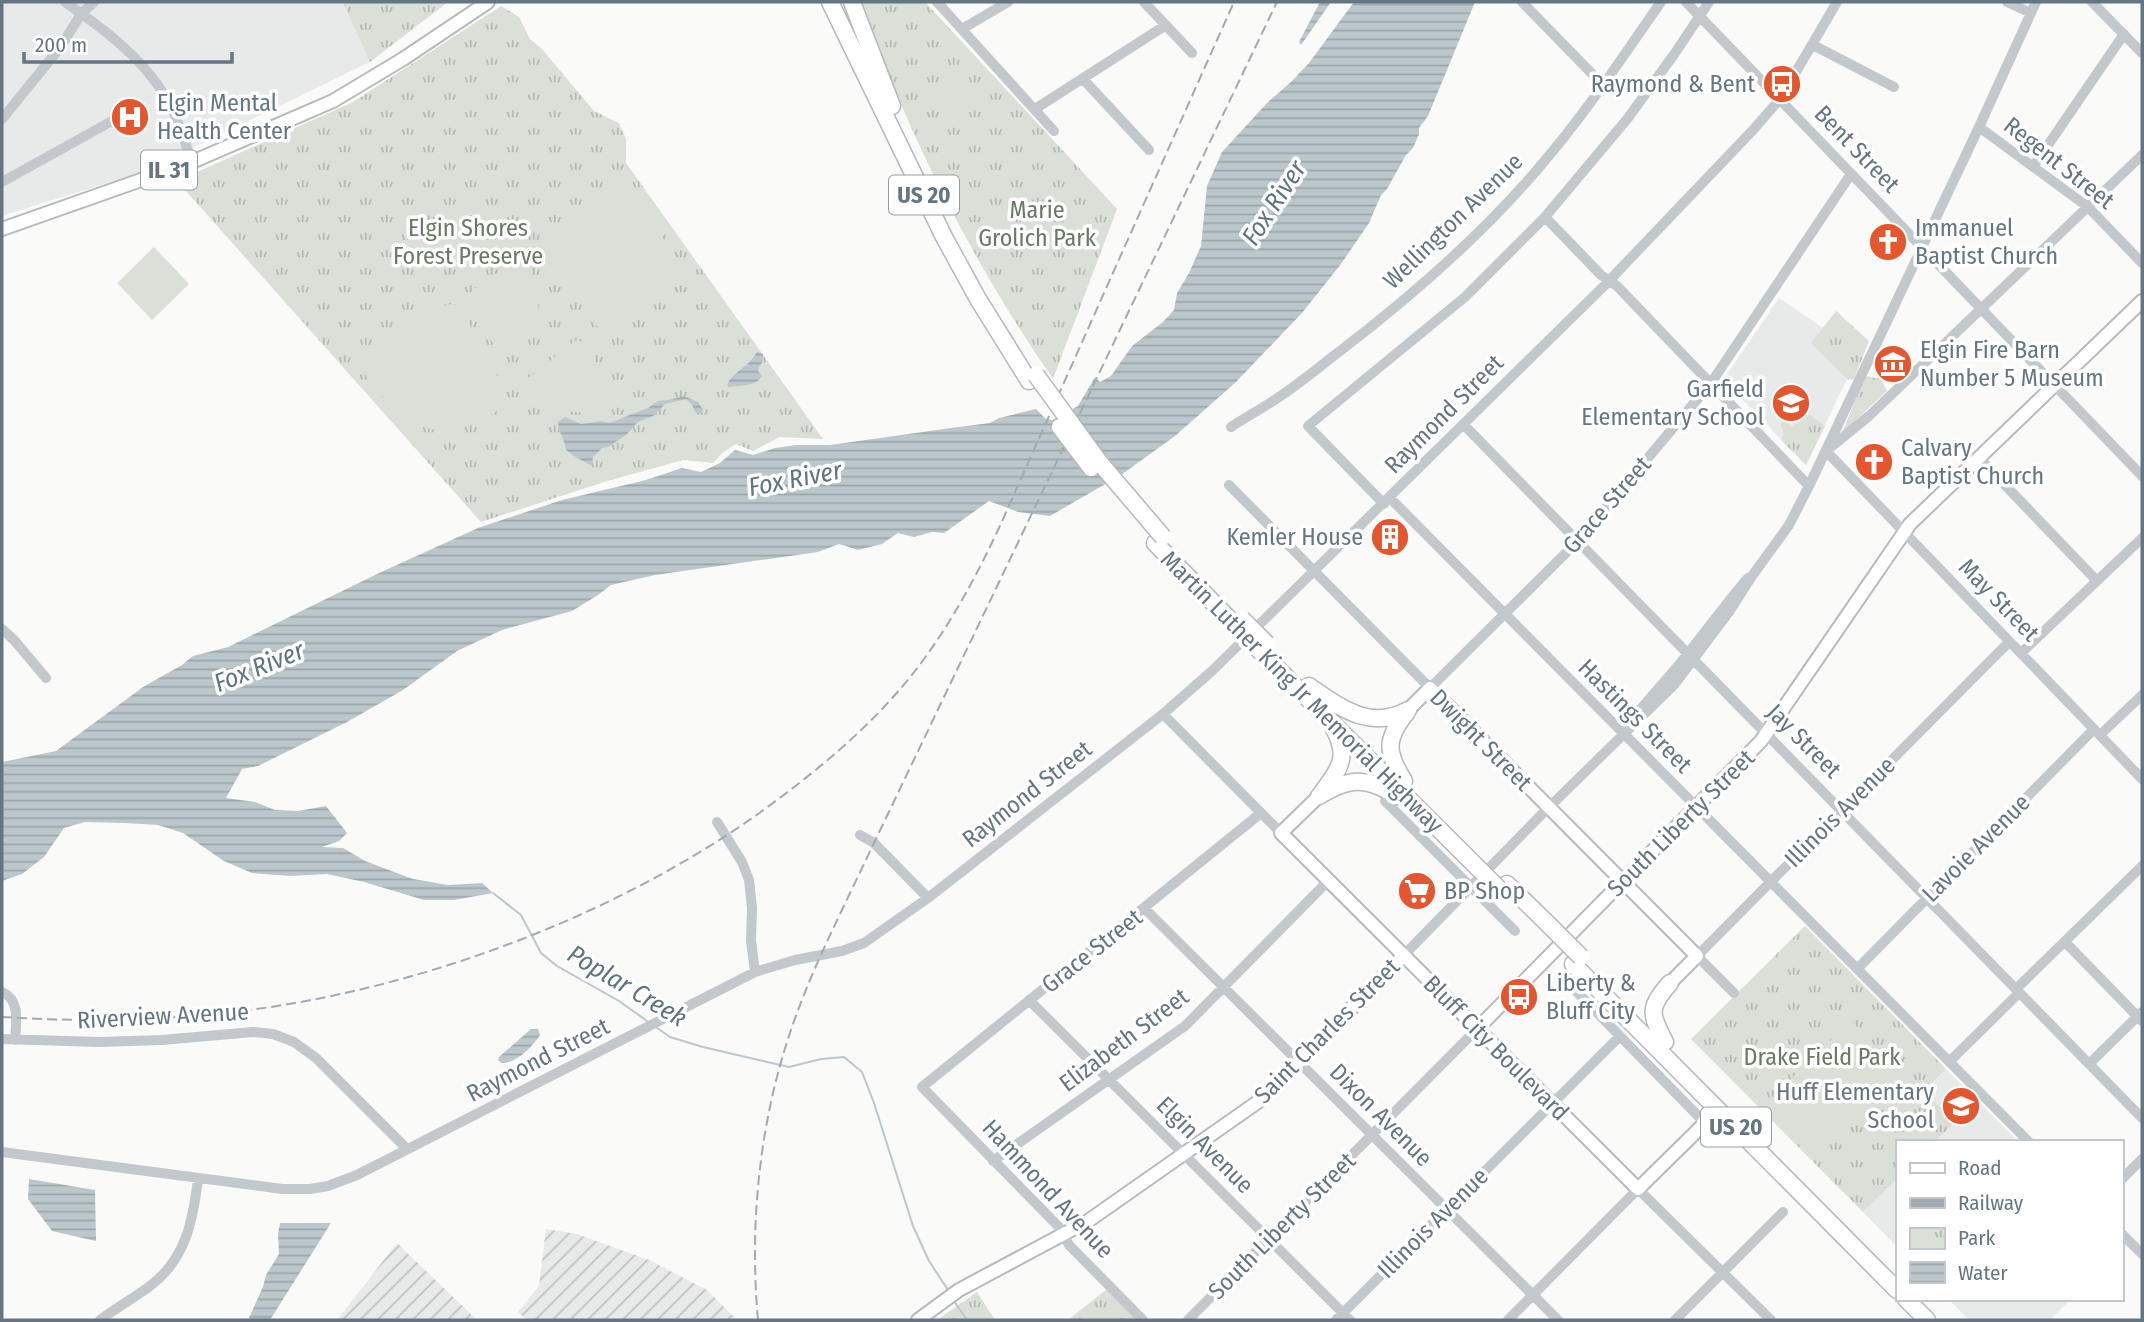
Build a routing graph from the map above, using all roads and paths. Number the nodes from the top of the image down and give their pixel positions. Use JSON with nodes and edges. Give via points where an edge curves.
{"nodes":[{"id":1,"x":65,"y":2,"type":"edge"},
{"id":2,"x":94,"y":2,"type":"edge"},
{"id":3,"x":488,"y":2,"type":"edge"},
{"id":4,"x":818,"y":2,"type":"edge"},
{"id":5,"x":830,"y":2,"type":"edge"},
{"id":6,"x":841,"y":2,"type":"edge"},
{"id":7,"x":852,"y":2,"type":"edge"},
{"id":8,"x":937,"y":2,"type":"edge"},
{"id":9,"x":1008,"y":2,"type":"edge"},
{"id":10,"x":1144,"y":2,"type":"edge"},
{"id":11,"x":1522,"y":2,"type":"edge"},
{"id":12,"x":1661,"y":2,"type":"edge"},
{"id":13,"x":1686,"y":2,"type":"edge"},
{"id":14,"x":1709,"y":2,"type":"edge"},
{"id":15,"x":1838,"y":2,"type":"edge"},
{"id":16,"x":2007,"y":2,"type":"edge"},
{"id":17,"x":2036,"y":2,"type":"edge"},
{"id":18,"x":2092,"y":2,"type":"edge"},
{"id":19,"x":82,"y":13,"type":"junction"},
{"id":20,"x":2031,"y":13,"type":"junction"},
{"id":21,"x":1700,"y":17,"type":"junction"},
{"id":22,"x":1166,"y":25,"type":"junction"},
{"id":23,"x":962,"y":29,"type":"junction"},
{"id":24,"x":2124,"y":34,"type":"junction"},
{"id":25,"x":1813,"y":45,"type":"junction"},
{"id":26,"x":1192,"y":53,"type":"dead end"},
{"id":27,"x":2142,"y":53,"type":"edge"},
{"id":28,"x":1083,"y":79,"type":"junction"},
{"id":29,"x":1603,"y":85,"type":"junction"},
{"id":30,"x":1894,"y":87,"type":"dead end"},
{"id":31,"x":1780,"y":99,"type":"junction"},
{"id":32,"x":1035,"y":109,"type":"junction"},
{"id":33,"x":890,"y":114,"type":"junction"},
{"id":34,"x":2,"y":118,"type":"edge"},
{"id":35,"x":112,"y":121,"type":"dead end"},
{"id":36,"x":1979,"y":127,"type":"junction"},
{"id":37,"x":1054,"y":131,"type":"dead end"},
{"id":38,"x":1149,"y":150,"type":"dead end"},
{"id":39,"x":2142,"y":155,"type":"edge"},
{"id":40,"x":192,"y":162,"type":"junction"},
{"id":41,"x":2033,"y":167,"type":"junction"},
{"id":42,"x":1851,"y":174,"type":"junction"},
{"id":43,"x":2,"y":182,"type":"edge"},
{"id":44,"x":2088,"y":207,"type":"junction"},
{"id":45,"x":1545,"y":217,"type":"junction"},
{"id":46,"x":2,"y":229,"type":"edge"},
{"id":47,"x":1922,"y":247,"type":"junction"},
{"id":48,"x":2142,"y":263,"type":"edge"},
{"id":49,"x":1610,"y":280,"type":"junction"},
{"id":50,"x":2142,"y":301,"type":"edge"},
{"id":51,"x":1981,"y":309,"type":"junction"},
{"id":52,"x":1711,"y":383,"type":"junction"},
{"id":53,"x":2054,"y":385,"type":"junction"},
{"id":54,"x":1464,"y":425,"type":"junction"},
{"id":55,"x":1231,"y":427,"type":"dead end"},
{"id":56,"x":1826,"y":451,"type":"junction"},
{"id":57,"x":1979,"y":457,"type":"junction"},
{"id":58,"x":2142,"y":477,"type":"edge"},
{"id":59,"x":1229,"y":485,"type":"dead end"},
{"id":60,"x":1809,"y":486,"type":"junction"},
{"id":61,"x":1387,"y":501,"type":"junction"},
{"id":62,"x":1904,"y":531,"type":"junction"},
{"id":63,"x":2142,"y":538,"type":"edge"},
{"id":64,"x":1578,"y":541,"type":"junction"},
{"id":65,"x":1314,"y":572,"type":"junction"},
{"id":66,"x":2096,"y":581,"type":"junction"},
{"id":67,"x":1504,"y":615,"type":"junction"},
{"id":68,"x":2,"y":629,"type":"edge"},
{"id":69,"x":2009,"y":642,"type":"junction"},
{"id":70,"x":1263,"y":647,"type":"junction"},
{"id":71,"x":2021,"y":653,"type":"junction"},
{"id":72,"x":1691,"y":656,"type":"junction"},
{"id":73,"x":46,"y":678,"type":"dead end"},
{"id":74,"x":1310,"y":686,"type":"junction"},
{"id":75,"x":1430,"y":688,"type":"junction"},
{"id":76,"x":2142,"y":695,"type":"edge"},
{"id":77,"x":1408,"y":710,"type":"junction"},
{"id":78,"x":1163,"y":714,"type":"junction"},
{"id":79,"x":1330,"y":721,"type":"junction"},
{"id":80,"x":2097,"y":732,"type":"junction"},
{"id":81,"x":1623,"y":733,"type":"junction"},
{"id":82,"x":1767,"y":734,"type":"junction"},
{"id":83,"x":2142,"y":779,"type":"edge"},
{"id":84,"x":1404,"y":781,"type":"junction"},
{"id":85,"x":1319,"y":796,"type":"junction"},
{"id":86,"x":1385,"y":801,"type":"dead end"},
{"id":87,"x":1549,"y":807,"type":"junction"},
{"id":88,"x":1696,"y":807,"type":"junction"},
{"id":89,"x":1842,"y":810,"type":"junction"},
{"id":90,"x":1261,"y":813,"type":"junction"},
{"id":91,"x":1424,"y":816,"type":"junction"},
{"id":92,"x":718,"y":822,"type":"dead end"},
{"id":93,"x":1281,"y":833,"type":"junction"},
{"id":94,"x":860,"y":835,"type":"dead end"},
{"id":95,"x":1469,"y":852,"type":"junction"},
{"id":96,"x":2142,"y":866,"type":"edge"},
{"id":97,"x":1329,"y":880,"type":"junction"},
{"id":98,"x":1771,"y":881,"type":"junction"},
{"id":99,"x":1623,"y":882,"type":"junction"},
{"id":100,"x":1471,"y":886,"type":"junction"},
{"id":101,"x":1927,"y":897,"type":"junction"},
{"id":102,"x":929,"y":898,"type":"junction"},
{"id":103,"x":1145,"y":909,"type":"junction"},
{"id":104,"x":1515,"y":931,"type":"dead end"},
{"id":105,"x":2065,"y":942,"type":"junction"},
{"id":106,"x":1404,"y":956,"type":"junction"},
{"id":107,"x":1697,"y":956,"type":"junction"},
{"id":108,"x":1577,"y":960,"type":"junction"},
{"id":109,"x":1858,"y":968,"type":"junction"},
{"id":110,"x":755,"y":972,"type":"junction"},
{"id":111,"x":1670,"y":983,"type":"joint"},
{"id":112,"x":1224,"y":988,"type":"junction"},
{"id":113,"x":1573,"y":988,"type":"dead end"},
{"id":114,"x":2017,"y":991,"type":"junction"},
{"id":115,"x":2,"y":992,"type":"edge"},
{"id":116,"x":1734,"y":993,"type":"dead end"},
{"id":117,"x":1029,"y":1000,"type":"junction"},
{"id":118,"x":2141,"y":1017,"type":"edge"},
{"id":119,"x":1477,"y":1029,"type":"junction"},
{"id":120,"x":1620,"y":1036,"type":"junction"},
{"id":121,"x":2,"y":1040,"type":"edge"},
{"id":122,"x":15,"y":1040,"type":"junction"},
{"id":123,"x":1665,"y":1042,"type":"junction"},
{"id":124,"x":1950,"y":1061,"type":"junction"},
{"id":125,"x":1298,"y":1062,"type":"junction"},
{"id":126,"x":2089,"y":1064,"type":"junction"},
{"id":127,"x":1109,"y":1079,"type":"junction"},
{"id":128,"x":922,"y":1087,"type":"joint"},
{"id":129,"x":1552,"y":1103,"type":"junction"},
{"id":130,"x":2142,"y":1118,"type":"edge"},
{"id":131,"x":1705,"y":1123,"type":"junction"},
{"id":132,"x":1372,"y":1135,"type":"junction"},
{"id":133,"x":2027,"y":1140,"type":"edge"},
{"id":134,"x":407,"y":1149,"type":"junction"},
{"id":135,"x":2,"y":1152,"type":"edge"},
{"id":136,"x":1183,"y":1153,"type":"junction"},
{"id":137,"x":2142,"y":1159,"type":"edge"},
{"id":138,"x":993,"y":1161,"type":"junction"},
{"id":139,"x":2123,"y":1178,"type":"edge"},
{"id":140,"x":198,"y":1179,"type":"junction"},
{"id":141,"x":1789,"y":1180,"type":"junction"},
{"id":142,"x":1639,"y":1189,"type":"junction"},
{"id":143,"x":1447,"y":1209,"type":"junction"},
{"id":144,"x":1783,"y":1212,"type":"dead end"},
{"id":145,"x":1063,"y":1234,"type":"junction"},
{"id":146,"x":2123,"y":1235,"type":"edge"},
{"id":147,"x":1268,"y":1239,"type":"junction"},
{"id":148,"x":2142,"y":1254,"type":"edge"},
{"id":149,"x":1723,"y":1272,"type":"junction"},
{"id":150,"x":1896,"y":1276,"type":"edge"},
{"id":151,"x":1896,"y":1289,"type":"edge"},
{"id":152,"x":1533,"y":1295,"type":"junction"},
{"id":153,"x":1908,"y":1301,"type":"edge"},
{"id":154,"x":1921,"y":1301,"type":"edge"},
{"id":155,"x":1343,"y":1318,"type":"edge"},
{"id":156,"x":100,"y":1320,"type":"edge"},
{"id":157,"x":918,"y":1320,"type":"edge"},
{"id":158,"x":1143,"y":1320,"type":"edge"},
{"id":159,"x":1188,"y":1320,"type":"edge"},
{"id":160,"x":1508,"y":1320,"type":"edge"},
{"id":161,"x":1558,"y":1320,"type":"edge"},
{"id":162,"x":1675,"y":1320,"type":"edge"},
{"id":163,"x":1771,"y":1320,"type":"edge"},
{"id":164,"x":1927,"y":1320,"type":"edge"},
{"id":165,"x":1940,"y":1320,"type":"edge"}],
"edges":[{"from":1,"to":19,"type":"street"},
{"from":2,"to":19,"type":"street"},
{"from":3,"to":40,"type":"main road","number":"IL 31","via":[[333,101]]},
{"from":4,"to":33,"type":"highway"},
{"from":5,"to":33,"type":"highway","name":"Martin Luther King Jr Memorial Highway","number":"US 20"},
{"from":6,"to":33,"type":"highway","name":"Martin Luther King Jr Memorial Highway","number":"US 20"},
{"from":7,"to":33,"type":"highway"},
{"from":8,"to":23,"type":"street"},
{"from":9,"to":23,"type":"street"},
{"from":10,"to":22,"type":"street"},
{"from":11,"to":29,"type":"street"},
{"from":12,"to":29,"type":"street","name":"Wellington Avenue"},
{"from":13,"to":21,"type":"street","name":"Bent Street"},
{"from":14,"to":21,"type":"street"},
{"from":15,"to":25,"type":"street","name":"Raymond Street"},
{"from":16,"to":20,"type":"street"},
{"from":17,"to":20,"type":"street","name":"Saint Charles Street"},
{"from":18,"to":24,"type":"street"},
{"from":19,"to":34,"type":"street"},
{"from":19,"to":40,"type":"street","via":[[147,71],[180,127]]},
{"from":20,"to":36,"type":"street","name":"Saint Charles Street"},
{"from":21,"to":31,"type":"street","name":"Bent Street"},
{"from":21,"to":45,"type":"street","via":[[1628,118]]},
{"from":22,"to":26,"type":"street"},
{"from":22,"to":28,"type":"street"},
{"from":23,"to":32,"type":"street"},
{"from":24,"to":27,"type":"street"},
{"from":24,"to":41,"type":"street"},
{"from":25,"to":30,"type":"street"},
{"from":25,"to":31,"type":"street","name":"Raymond Street"},
{"from":28,"to":32,"type":"street"},
{"from":28,"to":38,"type":"street"},
{"from":29,"to":55,"type":"street","name":"Wellington Avenue","via":[[1541,166],[1436,272],[1356,339]]},
{"from":31,"to":42,"type":"street","name":"Bent Street"},
{"from":31,"to":49,"type":"street","name":"Raymond Street"},
{"from":32,"to":37,"type":"street"},
{"from":33,"to":70,"type":"highway","name":"Martin Luther King Jr Memorial Highway","number":"US 20","bridge":true,"via":[[1032,378],[1159,540]]},
{"from":35,"to":43,"type":"street"},
{"from":36,"to":41,"type":"street","name":"Regent Street"},
{"from":36,"to":47,"type":"street","name":"Saint Charles Street"},
{"from":39,"to":44,"type":"street"},
{"from":40,"to":46,"type":"main road","number":"IL 31"},
{"from":41,"to":44,"type":"street","name":"Regent Street"},
{"from":42,"to":47,"type":"street","name":"Bent Street"},
{"from":42,"to":52,"type":"street","name":"Grace Street"},
{"from":44,"to":48,"type":"street","name":"Regent Street"},
{"from":44,"to":51,"type":"street"},
{"from":45,"to":49,"type":"street"},
{"from":45,"to":61,"type":"street","name":"Hastings Street","via":[[1465,297],[1308,426]]},
{"from":47,"to":51,"type":"street","name":"Bent Street"},
{"from":47,"to":56,"type":"street","name":"Saint Charles Street"},
{"from":49,"to":52,"type":"street"},
{"from":49,"to":54,"type":"street","name":"Raymond Street"},
{"from":50,"to":53,"type":"main road","name":"South Liberty Street"},
{"from":51,"to":53,"type":"street","name":"Bent Street"},
{"from":51,"to":56,"type":"street"},
{"from":52,"to":60,"type":"street"},
{"from":52,"to":64,"type":"street","name":"Grace Street"},
{"from":53,"to":57,"type":"main road","name":"South Liberty Street"},
{"from":53,"to":58,"type":"street","name":"Bent Street"},
{"from":54,"to":61,"type":"street","name":"Raymond Street"},
{"from":54,"to":64,"type":"street","name":"Jay Street"},
{"from":56,"to":60,"type":"street","name":"Saint Charles Street"},
{"from":56,"to":62,"type":"street","name":"May Street"},
{"from":57,"to":62,"type":"main road","name":"South Liberty Street"},
{"from":57,"to":66,"type":"street"},
{"from":59,"to":65,"type":"street","name":"Dwight Street"},
{"from":60,"to":72,"type":"street","name":"Saint Charles Street","via":[[1789,525],[1716,616]]},
{"from":61,"to":65,"type":"street","name":"Raymond Street"},
{"from":61,"to":67,"type":"street","name":"Hastings Street"},
{"from":62,"to":69,"type":"street","name":"May Street"},
{"from":62,"to":82,"type":"main road","name":"South Liberty Street"},
{"from":63,"to":66,"type":"street"},
{"from":64,"to":67,"type":"street","name":"Grace Street"},
{"from":64,"to":72,"type":"street","name":"Jay Street"},
{"from":65,"to":75,"type":"street","name":"Dwight Street"},
{"from":65,"to":78,"type":"street","name":"Raymond Street"},
{"from":66,"to":71,"type":"street"},
{"from":67,"to":75,"type":"street","name":"Grace Street"},
{"from":67,"to":81,"type":"street","name":"Hastings Street"},
{"from":68,"to":73,"type":"street"},
{"from":69,"to":71,"type":"street","name":"May Street"},
{"from":69,"to":89,"type":"street","name":"Illinois Avenue"},
{"from":70,"to":74,"type":"highway","name":"Martin Luther King Jr Memorial Highway","number":"US 20"},
{"from":70,"to":79,"type":"highway","name":"Martin Luther King Jr Memorial Highway","number":"US 20"},
{"from":71,"to":80,"type":"street","name":"May Street"},
{"from":72,"to":81,"type":"street","name":"Saint Charles Street"},
{"from":72,"to":82,"type":"street","name":"Jay Street"},
{"from":74,"to":77,"type":"highway","via":[[1337,706],[1363,717],[1396,717]]},
{"from":74,"to":84,"type":"highway","name":"Martin Luther King Jr Memorial Highway","number":"US 20"},
{"from":75,"to":77,"type":"main road","name":"Grace Street"},
{"from":75,"to":87,"type":"main road","name":"Dwight Street"},
{"from":76,"to":80,"type":"street","name":"Lavoie Avenue"},
{"from":77,"to":84,"type":"highway","via":[[1390,742],[1390,753]]},
{"from":78,"to":90,"type":"street","name":"Bluff City Boulevard"},
{"from":78,"to":102,"type":"street","name":"Raymond Street"},
{"from":79,"to":85,"type":"highway","via":[[1343,753],[1335,775]]},
{"from":79,"to":91,"type":"highway","name":"Martin Luther King Jr Memorial Highway","number":"US 20"},
{"from":80,"to":83,"type":"street","name":"May Street"},
{"from":80,"to":101,"type":"street","name":"Lavoie Avenue"},
{"from":81,"to":87,"type":"street","name":"Saint Charles Street"},
{"from":81,"to":88,"type":"street","name":"Hastings Street"},
{"from":82,"to":88,"type":"main road","name":"South Liberty Street"},
{"from":82,"to":89,"type":"street","name":"Jay Street"},
{"from":84,"to":95,"type":"highway","name":"Martin Luther King Jr Memorial Highway","number":"US 20"},
{"from":85,"to":91,"type":"highway","via":[[1338,785],[1369,783],[1386,789]]},
{"from":85,"to":93,"type":"main road"},
{"from":86,"to":100,"type":"street"},
{"from":87,"to":99,"type":"main road","name":"Dwight Street"},
{"from":87,"to":100,"type":"street","name":"Saint Charles Street"},
{"from":88,"to":98,"type":"street","name":"Hastings Street"},
{"from":88,"to":99,"type":"main road","name":"South Liberty Street"},
{"from":89,"to":98,"type":"street","name":"Illinois Avenue"},
{"from":89,"to":101,"type":"street","name":"Jay Street"},
{"from":90,"to":93,"type":"street","name":"Bluff City Boulevard"},
{"from":90,"to":103,"type":"street","name":"Grace Street"},
{"from":91,"to":95,"type":"highway","name":"Martin Luther King Jr Memorial Highway","number":"US 20"},
{"from":92,"to":110,"type":"street","via":[[749,880]]},
{"from":93,"to":97,"type":"main road","name":"Bluff City Boulevard"},
{"from":94,"to":102,"type":"street","via":[[874,843]]},
{"from":95,"to":108,"type":"highway","name":"Martin Luther King Jr Memorial Highway","number":"US 20","bridge":true},
{"from":96,"to":105,"type":"street"},
{"from":97,"to":106,"type":"main road","name":"Bluff City Boulevard"},
{"from":97,"to":112,"type":"street","name":"Elizabeth Street"},
{"from":98,"to":107,"type":"street","name":"Illinois Avenue"},
{"from":98,"to":109,"type":"street","name":"Hastings Street"},
{"from":99,"to":107,"type":"main road","name":"Dwight Street"},
{"from":99,"to":119,"type":"main road","name":"South Liberty Street"},
{"from":100,"to":104,"type":"street"},
{"from":100,"to":106,"type":"street","name":"Saint Charles Street"},
{"from":101,"to":109,"type":"street","name":"Lavoie Avenue"},
{"from":101,"to":114,"type":"street","name":"Jay Street"},
{"from":102,"to":110,"type":"street","name":"Raymond Street","via":[[853,948]]},
{"from":103,"to":112,"type":"street","name":"Dixon Avenue"},
{"from":103,"to":117,"type":"street","name":"Grace Street"},
{"from":105,"to":114,"type":"street"},
{"from":105,"to":118,"type":"street"},
{"from":106,"to":119,"type":"main road","name":"Bluff City Boulevard"},
{"from":106,"to":125,"type":"main road","name":"Saint Charles Street"},
{"from":107,"to":111,"type":"main road","name":"Illinois Avenue"},
{"from":107,"to":116,"type":"street","name":"Dwight Street"},
{"from":108,"to":123,"type":"highway","name":"Martin Luther King Jr Memorial Highway","number":"US 20"},
{"from":108,"to":141,"type":"highway","name":"Martin Luther King Jr Memorial Highway","number":"US 20"},
{"from":109,"to":124,"type":"street","name":"Hastings Street"},
{"from":110,"to":134,"type":"street","name":"Raymond Street"},
{"from":111,"to":123,"type":"highway","via":[[1653,1010]]},
{"from":112,"to":125,"type":"street","name":"Dixon Avenue"},
{"from":112,"to":127,"type":"street","name":"Elizabeth Street","via":[[1185,1027]]},
{"from":113,"to":120,"type":"street"},
{"from":114,"to":124,"type":"street"},
{"from":114,"to":126,"type":"street","name":"Jay Street"},
{"from":115,"to":122,"type":"street","via":[[14,1002]]},
{"from":117,"to":127,"type":"street","name":"Elgin Avenue"},
{"from":117,"to":128,"type":"street","name":"Grace Street"},
{"from":118,"to":126,"type":"street"},
{"from":119,"to":129,"type":"main road","name":"Bluff City Boulevard"},
{"from":119,"to":132,"type":"street","name":"South Liberty Street"},
{"from":120,"to":129,"type":"street","name":"Illinois Avenue"},
{"from":120,"to":131,"type":"street"},
{"from":121,"to":122,"type":"street","name":"Riverview Avenue"},
{"from":122,"to":134,"type":"street","name":"Riverview Avenue","via":[[99,1042],[273,1034],[295,1042],[316,1058]]},
{"from":123,"to":150,"type":"highway","name":"Martin Luther King Jr Memorial Highway","number":"US 20"},
{"from":124,"to":133,"type":"street","name":"Hastings Street"},
{"from":125,"to":132,"type":"street","name":"Dixon Avenue"},
{"from":125,"to":136,"type":"main road","name":"Saint Charles Street","via":[[1262,1099]]},
{"from":126,"to":130,"type":"street","name":"Jay Street"},
{"from":127,"to":136,"type":"street","name":"Elgin Avenue"},
{"from":127,"to":138,"type":"street","name":"Elizabeth Street"},
{"from":128,"to":138,"type":"street","name":"Hammond Avenue"},
{"from":129,"to":142,"type":"main road","name":"Bluff City Boulevard"},
{"from":129,"to":143,"type":"street","name":"Illinois Avenue"},
{"from":131,"to":141,"type":"highway","via":[[1728,1128],[1768,1167]]},
{"from":131,"to":142,"type":"main road"},
{"from":132,"to":143,"type":"street","name":"Dixon Avenue"},
{"from":132,"to":147,"type":"street","name":"South Liberty Street"},
{"from":134,"to":140,"type":"street","name":"Raymond Street","via":[[344,1180],[310,1189]]},
{"from":135,"to":140,"type":"street","name":"Raymond Street"},
{"from":136,"to":145,"type":"main road","name":"Saint Charles Street"},
{"from":136,"to":147,"type":"street","name":"Elgin Avenue"},
{"from":137,"to":139,"type":"street"},
{"from":138,"to":145,"type":"street","name":"Hammond Avenue"},
{"from":140,"to":156,"type":"street","via":[[192,1223],[176,1259],[150,1286]]},
{"from":141,"to":151,"type":"highway","name":"Martin Luther King Jr Memorial Highway","number":"US 20"},
{"from":142,"to":149,"type":"street","name":"Bluff City Boulevard"},
{"from":142,"to":152,"type":"street"},
{"from":143,"to":152,"type":"street","name":"Dixon Avenue"},
{"from":143,"to":155,"type":"street","name":"Illinois Avenue"},
{"from":144,"to":149,"type":"street"},
{"from":145,"to":157,"type":"main road","name":"Saint Charles Street","via":[[959,1290]]},
{"from":145,"to":158,"type":"street","name":"Hammond Avenue"},
{"from":146,"to":148,"type":"street"},
{"from":147,"to":155,"type":"street","name":"Elgin Avenue"},
{"from":147,"to":159,"type":"street","name":"South Liberty Street"},
{"from":149,"to":162,"type":"street"},
{"from":149,"to":163,"type":"street","name":"Bluff City Boulevard"},
{"from":152,"to":160,"type":"street"},
{"from":152,"to":161,"type":"street","name":"Dixon Avenue"},
{"from":153,"to":164,"type":"highway"},
{"from":154,"to":165,"type":"highway"}]}
